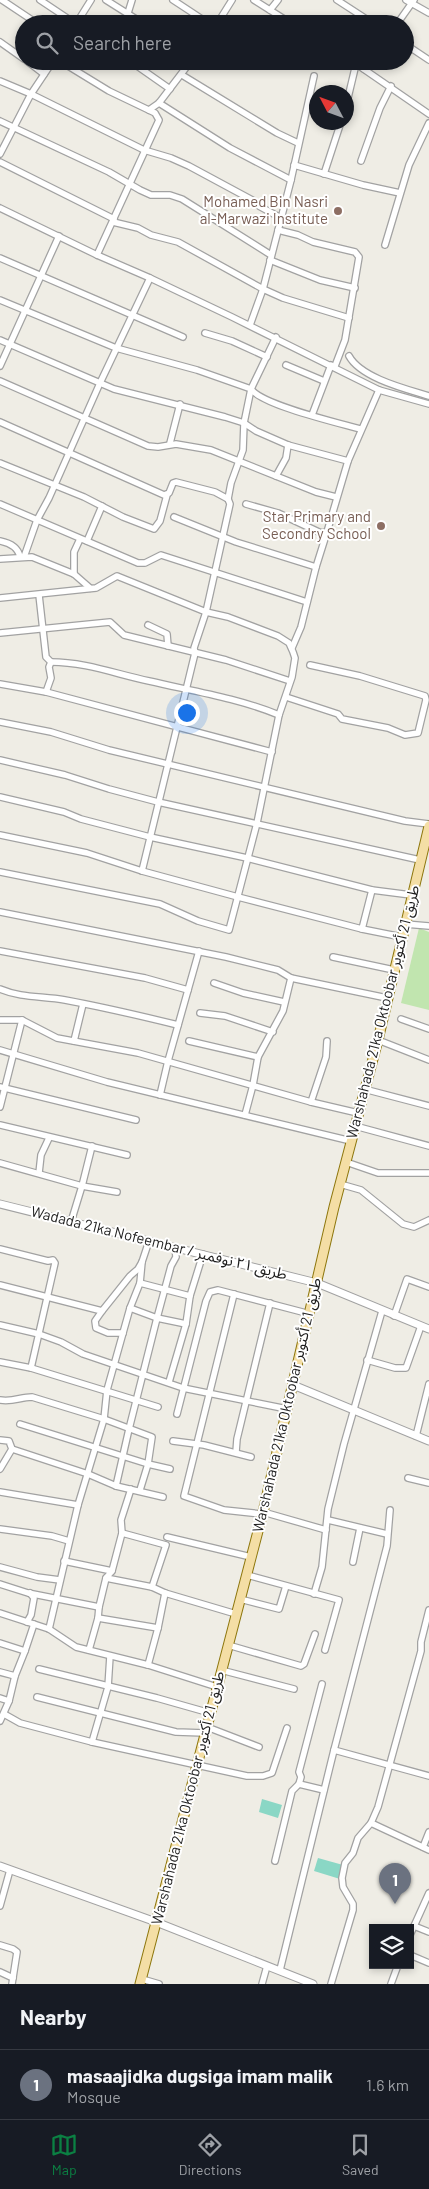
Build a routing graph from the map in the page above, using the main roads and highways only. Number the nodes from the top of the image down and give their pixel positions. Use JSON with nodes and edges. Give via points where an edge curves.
{"nodes":[{"id":1,"x":429,"y":825,"type":"edge"},
{"id":2,"x":141,"y":1981,"type":"edge"}],
"edges":[{"from":1,"to":2,"type":"main road","name":"Warshahada 21ka Oktoobar طريق 21 أكتوبر","via":[[247,1575]]}]}
